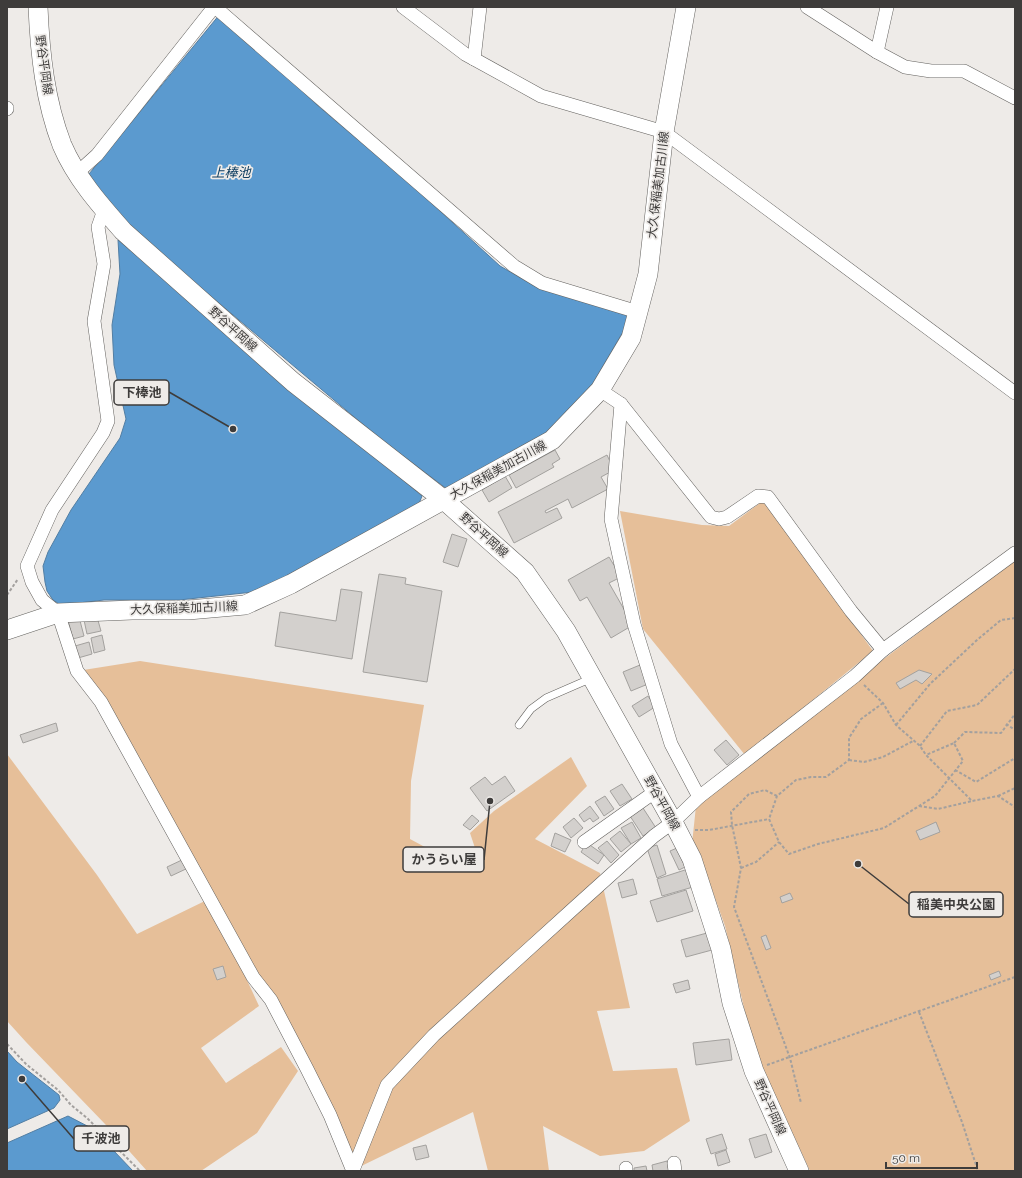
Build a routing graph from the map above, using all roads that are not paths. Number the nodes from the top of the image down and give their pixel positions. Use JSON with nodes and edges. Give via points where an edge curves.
{"nodes":[{"id":1,"x":38,"y":7,"type":"edge"},
{"id":2,"x":214,"y":7,"type":"edge"},
{"id":3,"x":403,"y":7,"type":"edge"},
{"id":4,"x":480,"y":7,"type":"edge"},
{"id":5,"x":686,"y":7,"type":"edge"},
{"id":6,"x":807,"y":7,"type":"edge"},
{"id":7,"x":888,"y":7,"type":"edge"},
{"id":8,"x":877,"y":52,"type":"junction"},
{"id":9,"x":474,"y":59,"type":"junction"},
{"id":10,"x":1015,"y":98,"type":"edge"},
{"id":11,"x":664,"y":132,"type":"junction"},
{"id":12,"x":77,"y":173,"type":"junction"},
{"id":13,"x":104,"y":210,"type":"junction"},
{"id":14,"x":638,"y":312,"type":"junction"},
{"id":15,"x":600,"y":390,"type":"junction"},
{"id":16,"x":1015,"y":393,"type":"edge"},
{"id":17,"x":621,"y":404,"type":"junction"},
{"id":18,"x":444,"y":500,"type":"junction"},
{"id":19,"x":1015,"y":554,"type":"edge"},
{"id":20,"x":58,"y":613,"type":"junction"},
{"id":21,"x":7,"y":630,"type":"edge"},
{"id":22,"x":883,"y":650,"type":"junction"},
{"id":23,"x":592,"y":678,"type":"junction"},
{"id":24,"x":519,"y":725,"type":"dead end"},
{"id":25,"x":656,"y":791,"type":"junction"},
{"id":26,"x":699,"y":797,"type":"junction"},
{"id":27,"x":682,"y":826,"type":"junction"},
{"id":28,"x":584,"y":842,"type":"dead end"},
{"id":29,"x":353,"y":1170,"type":"edge"},
{"id":30,"x":799,"y":1171,"type":"edge"}],
"edges":[{"from":1,"to":12,"type":"main road","name":"野谷平岡線","via":[[45,86],[63,146]]},
{"from":2,"to":12,"type":"street","via":[[97,155]]},
{"from":2,"to":14,"type":"street","via":[[514,266],[542,283]]},
{"from":3,"to":9,"type":"street"},
{"from":4,"to":9,"type":"street"},
{"from":5,"to":11,"type":"main road","name":"大久保稲美加古川線"},
{"from":6,"to":8,"type":"street"},
{"from":7,"to":8,"type":"street"},
{"from":8,"to":10,"type":"street","via":[[905,67],[931,71],[964,70]]},
{"from":9,"to":11,"type":"street","via":[[541,96]]},
{"from":11,"to":14,"type":"main road","name":"大久保稲美加古川線","via":[[648,274]]},
{"from":11,"to":16,"type":"street"},
{"from":12,"to":13,"type":"main road","name":"野谷平岡線"},
{"from":13,"to":18,"type":"main road","name":"野谷平岡線","via":[[124,231],[293,382]]},
{"from":13,"to":20,"type":"street","via":[[98,227],[104,264],[94,321],[108,421],[103,434],[52,510],[27,566],[42,600]]},
{"from":14,"to":15,"type":"main road","name":"大久保稲美加古川線","via":[[631,338]]},
{"from":15,"to":17,"type":"street"},
{"from":15,"to":18,"type":"main road","name":"大久保稲美加古川線","via":[[552,440]]},
{"from":17,"to":22,"type":"street","via":[[711,517],[727,517],[758,496],[768,497],[851,611]]},
{"from":17,"to":26,"type":"street","via":[[611,519],[634,624],[671,744]]},
{"from":18,"to":20,"type":"main road","name":"大久保稲美加古川線","via":[[291,584],[245,605],[188,610]]},
{"from":18,"to":23,"type":"main road","name":"野谷平岡線","via":[[524,572],[566,631]]},
{"from":19,"to":22,"type":"street"},
{"from":20,"to":21,"type":"main road","name":"大久保稲美加古川線"},
{"from":20,"to":29,"type":"street","via":[[77,671],[101,702],[253,977],[271,1000],[330,1115]]},
{"from":22,"to":26,"type":"street","via":[[854,676]]},
{"from":23,"to":24,"type":"lane","via":[[546,698],[531,709]]},
{"from":23,"to":25,"type":"main road","name":"野谷平岡線"},
{"from":25,"to":27,"type":"main road","name":"野谷平岡線"},
{"from":25,"to":28,"type":"street"},
{"from":26,"to":27,"type":"street"},
{"from":27,"to":29,"type":"street","via":[[654,836],[434,1035],[387,1085]]},
{"from":27,"to":30,"type":"main road","name":"野谷平岡線","via":[[722,949],[732,1002],[754,1071]]}]}
